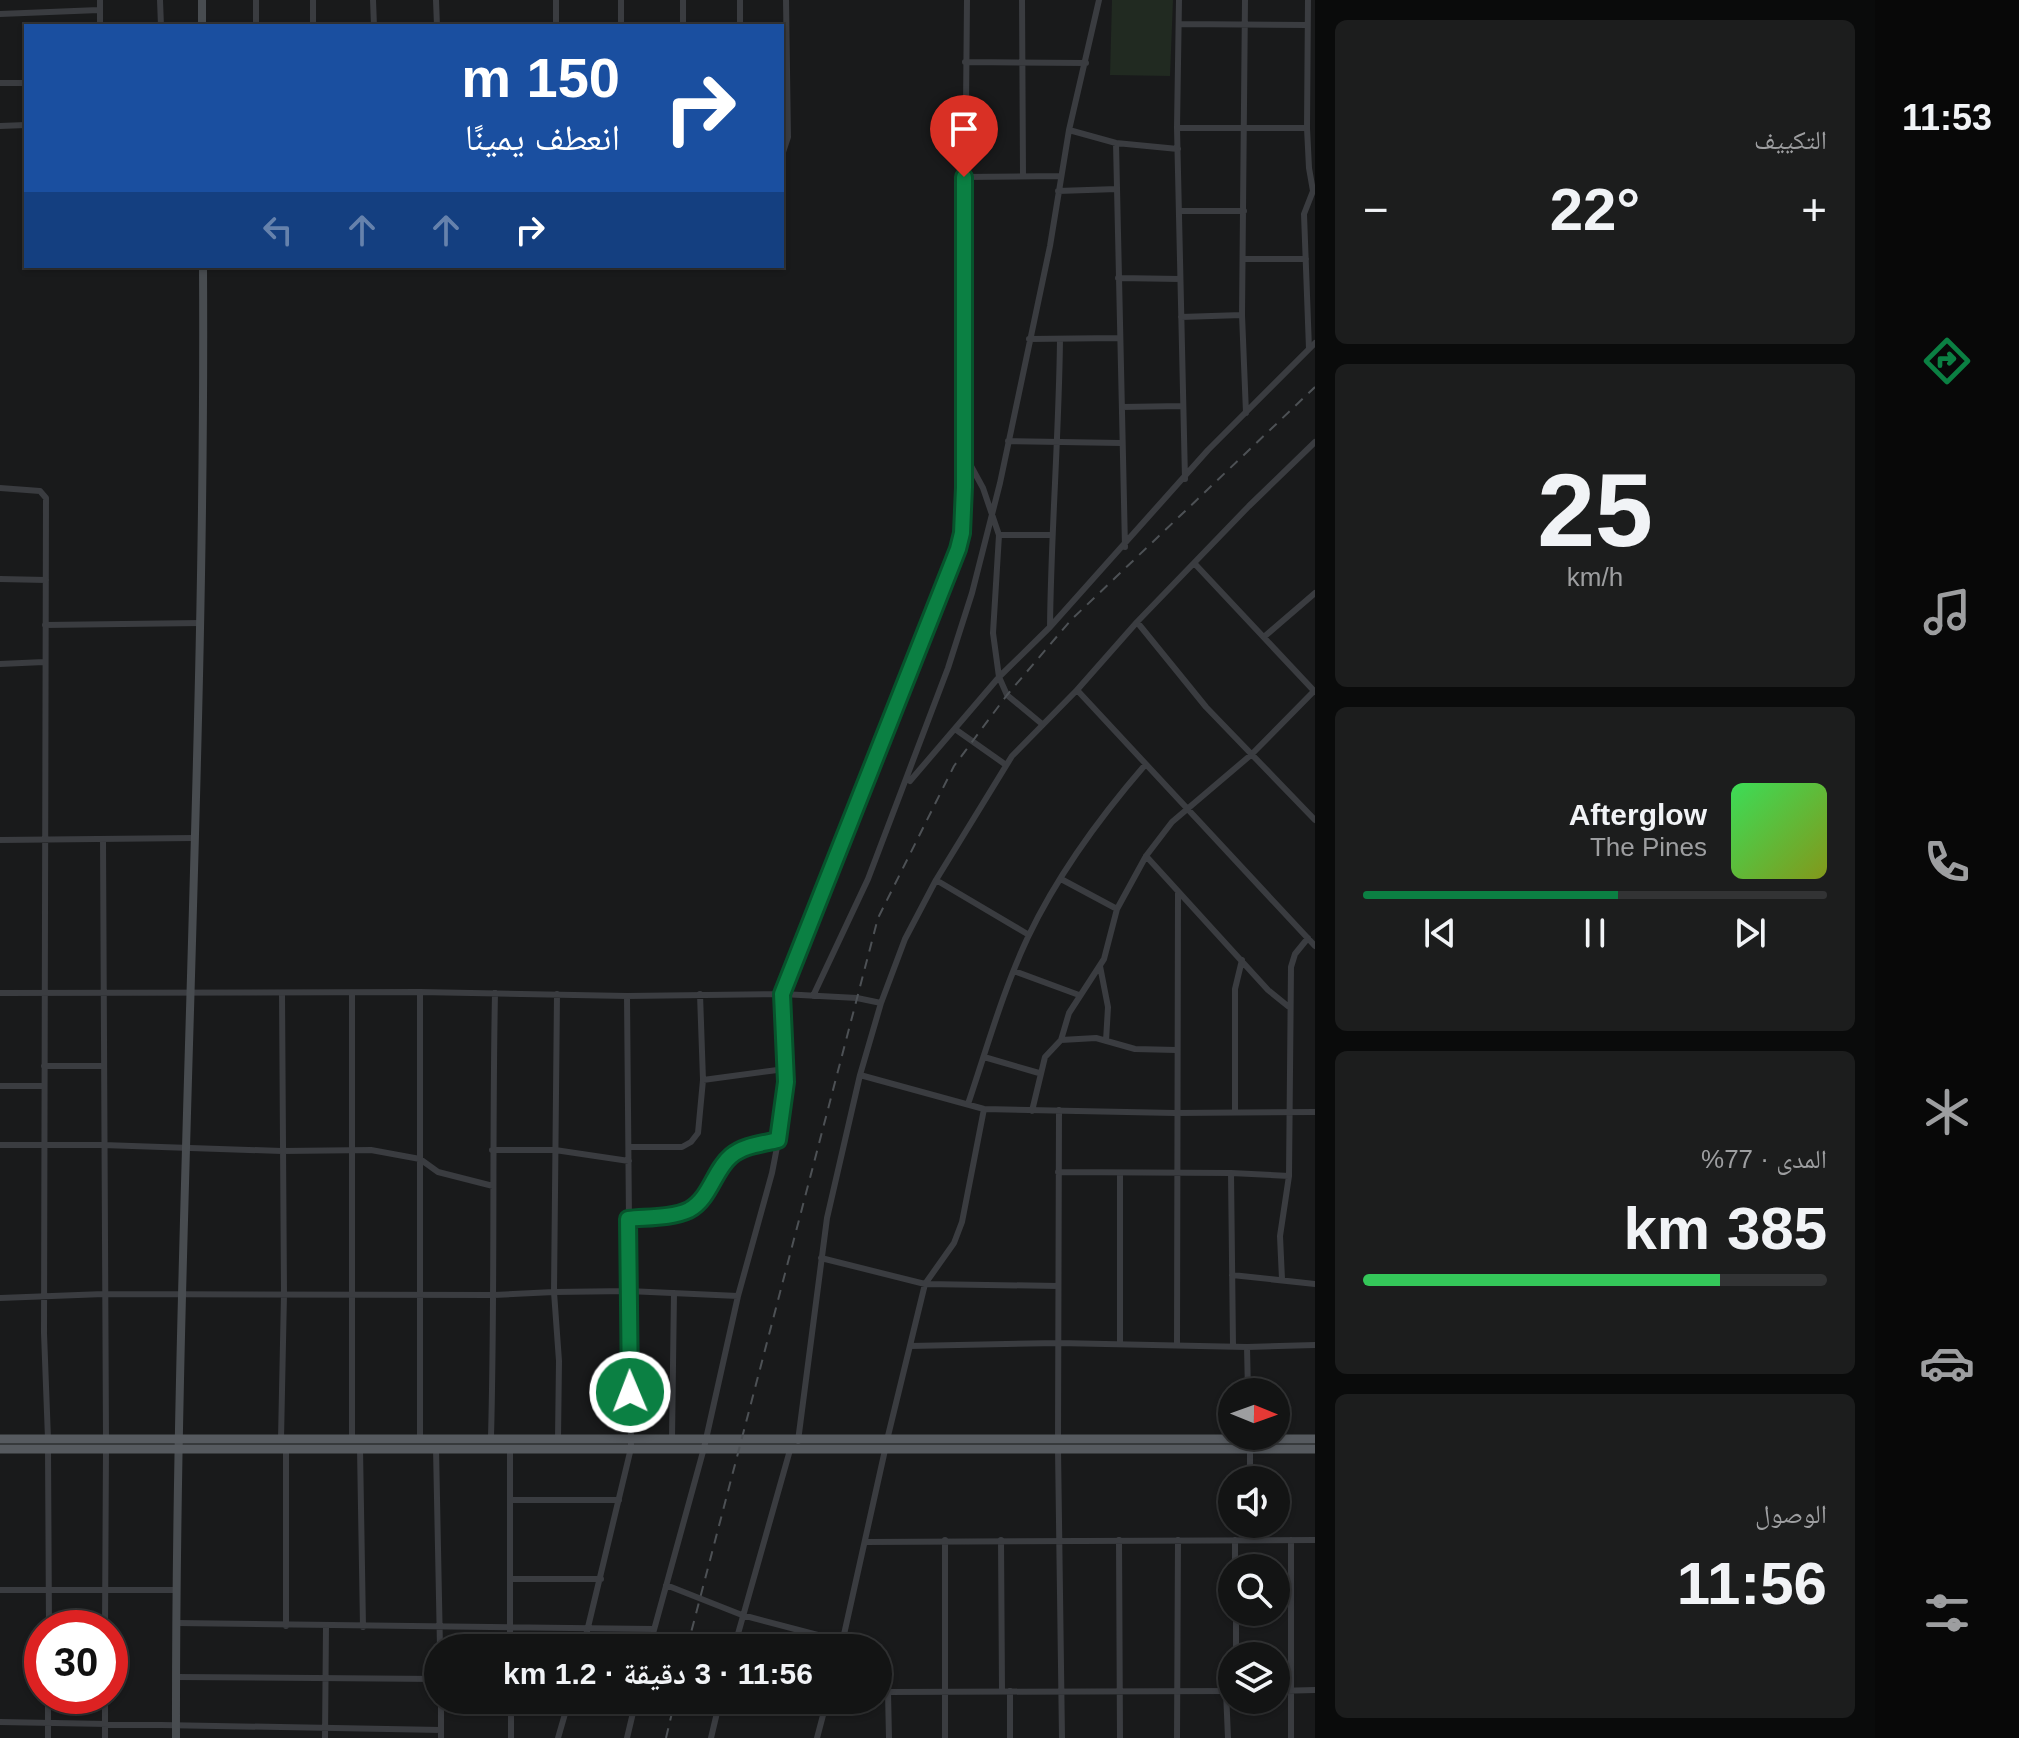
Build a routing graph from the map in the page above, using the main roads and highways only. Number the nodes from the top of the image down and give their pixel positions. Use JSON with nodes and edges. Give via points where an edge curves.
{"nodes":[{"id":1,"x":0,"y":1439,"type":"edge"},
{"id":2,"x":1315,"y":1439,"type":"edge"},
{"id":3,"x":1290,"y":1440,"type":"edge"},
{"id":4,"x":1218,"y":1441,"type":"edge"},
{"id":5,"x":631,"y":1443,"type":"junction"},
{"id":6,"x":704,"y":1443,"type":"junction"},
{"id":7,"x":48,"y":1444,"type":"junction"},
{"id":8,"x":284,"y":1444,"type":"junction"},
{"id":9,"x":886,"y":1445,"type":"junction"},
{"id":10,"x":1290,"y":1446,"type":"edge"},
{"id":11,"x":0,"y":1449,"type":"edge"},
{"id":12,"x":1315,"y":1449,"type":"edge"}],
"edges":[{"from":1,"to":7,"type":"main road"},
{"from":2,"to":3,"type":"main road"},
{"from":4,"to":9,"type":"main road"},
{"from":5,"to":6,"type":"main road"},
{"from":5,"to":6,"type":"main road","via":[[672,1438]]},
{"from":5,"to":8,"type":"main road","via":[[510,1448]]},
{"from":5,"to":8,"type":"main road","via":[[491,1437]]},
{"from":6,"to":9,"type":"main road"},
{"from":6,"to":9,"type":"main road","via":[[790,1450]]},
{"from":7,"to":8,"type":"main road"},
{"from":7,"to":11,"type":"main road"},
{"from":10,"to":12,"type":"main road"}]}
